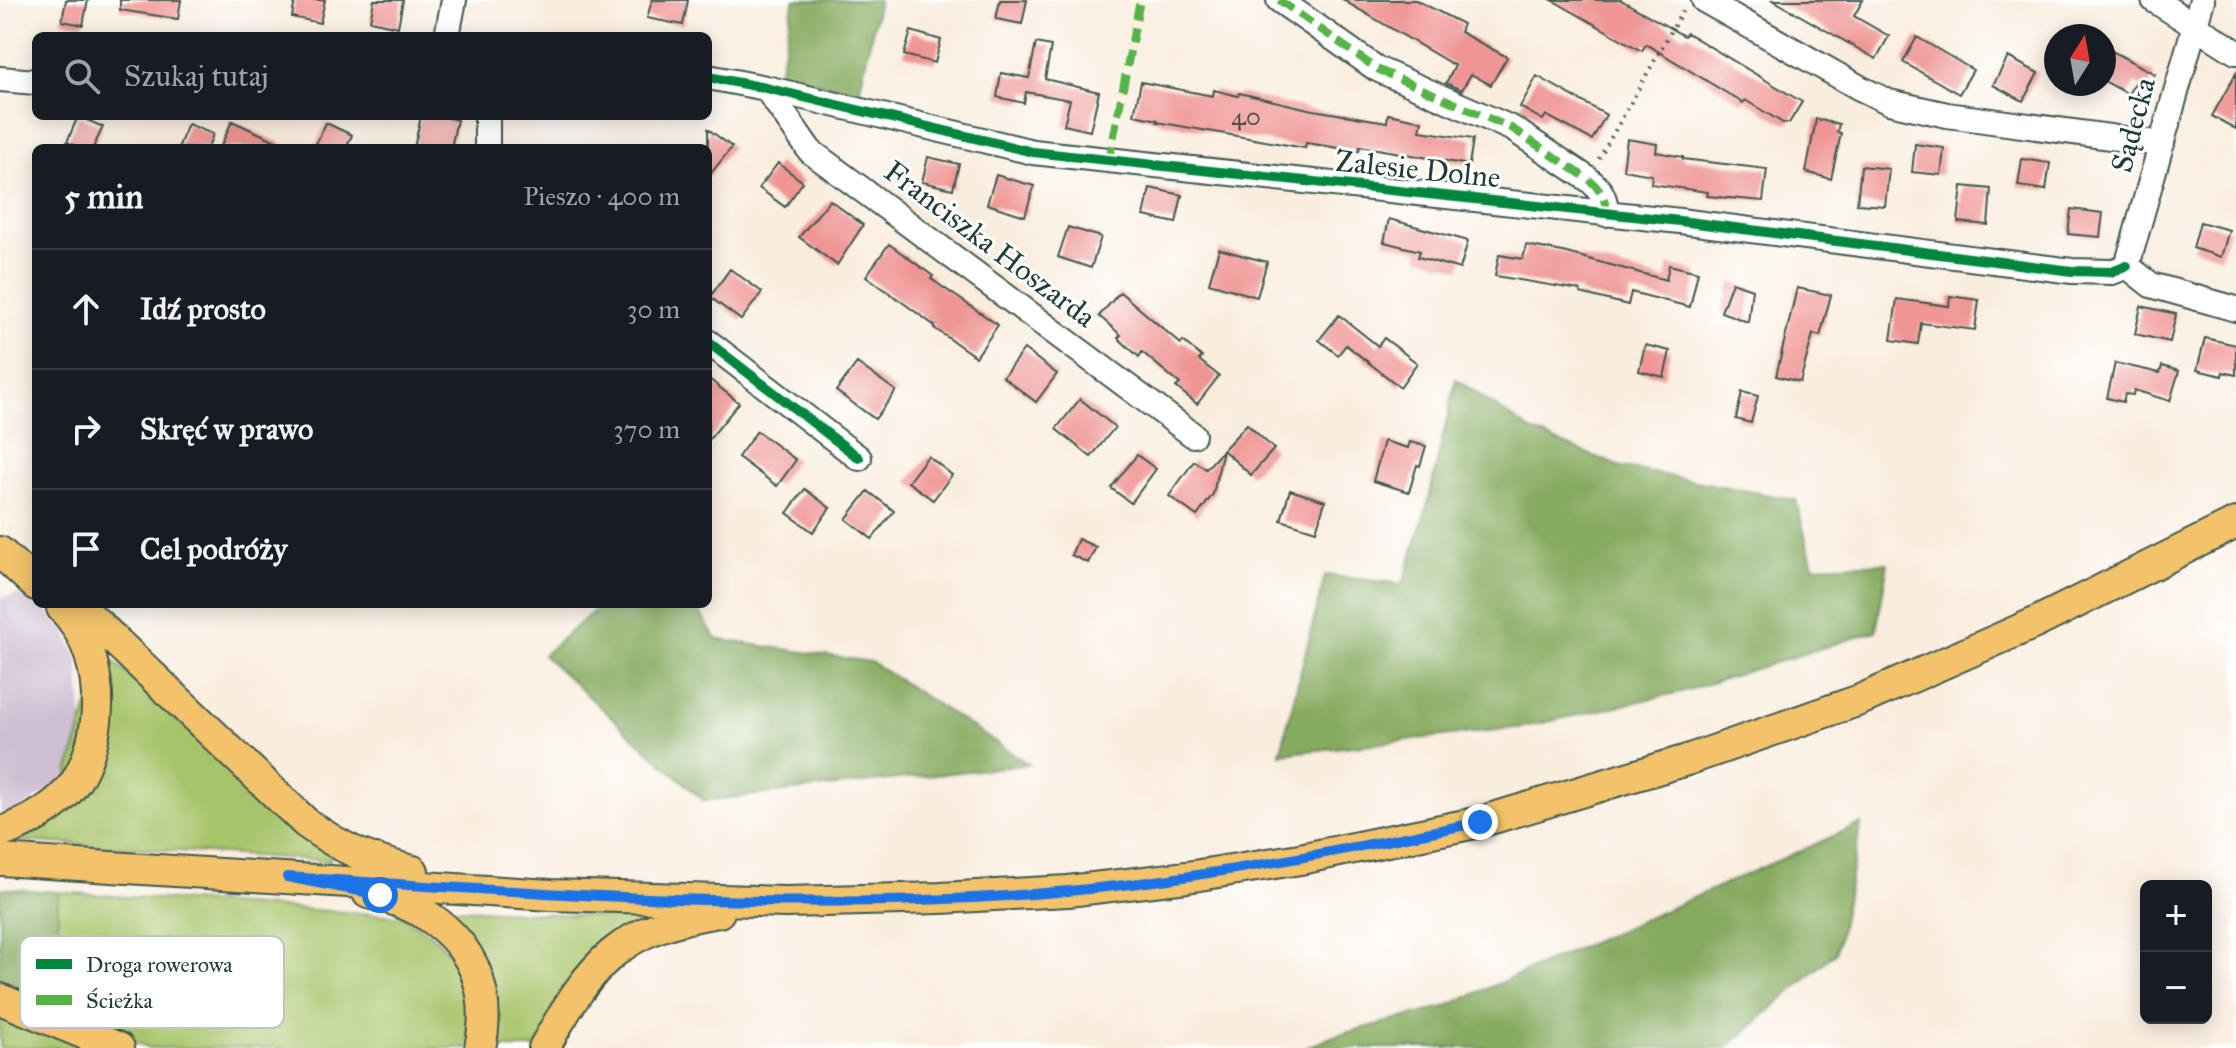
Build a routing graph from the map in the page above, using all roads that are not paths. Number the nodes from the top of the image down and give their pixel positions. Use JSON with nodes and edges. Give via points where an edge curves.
{"nodes":[{"id":1,"x":454,"y":0,"type":"edge"},
{"id":2,"x":1279,"y":0,"type":"edge"},
{"id":3,"x":1704,"y":0,"type":"edge"},
{"id":4,"x":2154,"y":0,"type":"edge"},
{"id":5,"x":2202,"y":0,"type":"edge"},
{"id":6,"x":2194,"y":24,"type":"junction"},
{"id":7,"x":448,"y":32,"type":"edge"},
{"id":8,"x":2236,"y":52,"type":"edge"},
{"id":9,"x":712,"y":78,"type":"edge"},
{"id":10,"x":0,"y":79,"type":"edge"},
{"id":11,"x":32,"y":82,"type":"edge"},
{"id":12,"x":766,"y":88,"type":"junction"},
{"id":13,"x":487,"y":120,"type":"edge"},
{"id":14,"x":487,"y":144,"type":"edge"},
{"id":15,"x":2162,"y":144,"type":"junction"},
{"id":16,"x":1606,"y":214,"type":"junction"},
{"id":17,"x":2127,"y":266,"type":"junction"},
{"id":18,"x":2236,"y":309,"type":"edge"},
{"id":19,"x":712,"y":345,"type":"edge"},
{"id":20,"x":1193,"y":435,"type":"dead end"},
{"id":21,"x":859,"y":458,"type":"dead end"},
{"id":22,"x":2236,"y":523,"type":"edge"},
{"id":23,"x":0,"y":536,"type":"edge"},
{"id":24,"x":0,"y":552,"type":"edge"},
{"id":25,"x":32,"y":564,"type":"edge"},
{"id":26,"x":32,"y":581,"type":"edge"},
{"id":27,"x":60,"y":608,"type":"edge"},
{"id":28,"x":81,"y":608,"type":"edge"},
{"id":29,"x":0,"y":833,"type":"edge"},
{"id":30,"x":0,"y":860,"type":"edge"},
{"id":31,"x":287,"y":877,"type":"junction"},
{"id":32,"x":485,"y":889,"type":"junction"},
{"id":33,"x":786,"y":902,"type":"junction"},
{"id":34,"x":0,"y":999,"type":"edge"},
{"id":35,"x":20,"y":1007,"type":"edge"},
{"id":36,"x":70,"y":1028,"type":"edge"},
{"id":37,"x":119,"y":1048,"type":"edge"},
{"id":38,"x":480,"y":1048,"type":"edge"},
{"id":39,"x":544,"y":1048,"type":"edge"}],
"edges":[{"from":1,"to":7,"type":"street"},
{"from":2,"to":16,"type":"street","via":[[1377,69],[1513,129],[1598,187]]},
{"from":3,"to":15,"type":"street","via":[[1889,102],[1947,115]]},
{"from":4,"to":6,"type":"street"},
{"from":5,"to":6,"type":"street","name":"Sądecka"},
{"from":6,"to":8,"type":"street"},
{"from":6,"to":15,"type":"street","name":"Sądecka"},
{"from":9,"to":12,"type":"street","name":"Zalesie Dolne"},
{"from":10,"to":11,"type":"street"},
{"from":12,"to":16,"type":"street","name":"Zalesie Dolne","via":[[1033,152]]},
{"from":12,"to":20,"type":"street","name":"Franciszka Hoszarda","via":[[810,151]]},
{"from":13,"to":14,"type":"street"},
{"from":15,"to":17,"type":"street","name":"Sądecka"},
{"from":16,"to":17,"type":"street","name":"Zalesie Dolne","via":[[2072,271],[2112,272]]},
{"from":17,"to":18,"type":"street","via":[[2151,285]]},
{"from":19,"to":21,"type":"street"},
{"from":22,"to":33,"type":"main road","via":[[2035,623],[1860,700],[1687,760],[1480,822],[1300,859],[1068,891]]},
{"from":23,"to":25,"type":"main road"},
{"from":24,"to":26,"type":"main road"},
{"from":27,"to":29,"type":"main road","via":[[80,631],[91,658],[97,724],[90,752],[75,783],[48,809]]},
{"from":28,"to":32,"type":"main road","via":[[334,843],[368,859]]},
{"from":30,"to":31,"type":"main road"},
{"from":31,"to":32,"type":"main road"},
{"from":31,"to":38,"type":"main road","via":[[380,895],[442,925],[474,965],[484,1009]]},
{"from":32,"to":33,"type":"main road"},
{"from":33,"to":39,"type":"main road","via":[[699,915],[642,933],[587,978]]},
{"from":34,"to":35,"type":"main road"},
{"from":36,"to":37,"type":"main road"}]}
